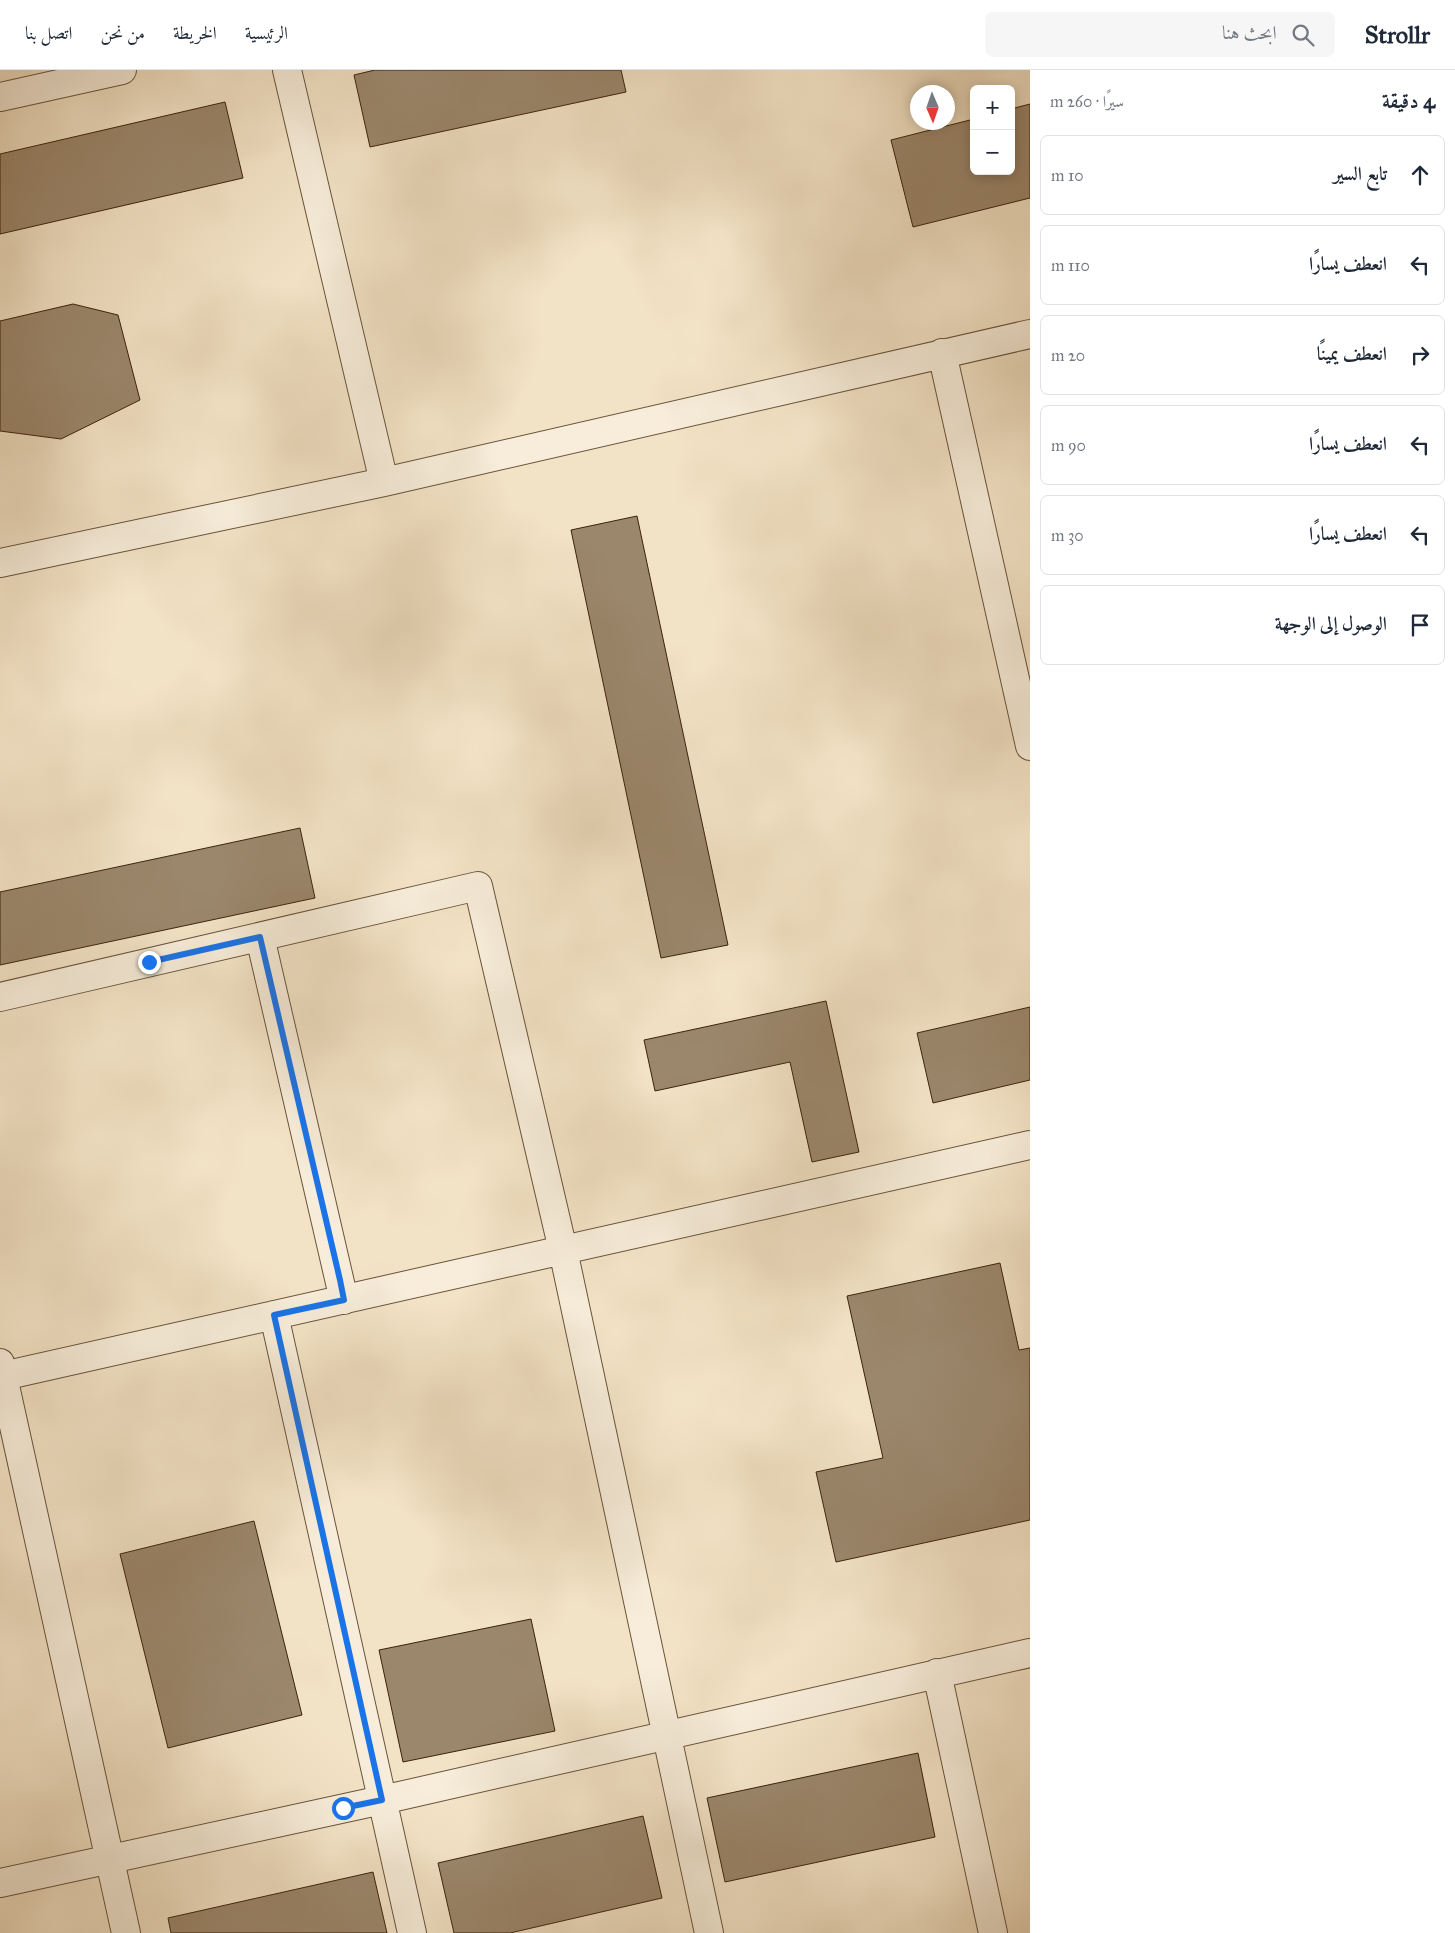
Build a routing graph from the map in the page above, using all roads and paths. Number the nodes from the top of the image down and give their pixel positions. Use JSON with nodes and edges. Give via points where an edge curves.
{"nodes":[{"id":1,"x":122,"y":70,"type":"edge"},
{"id":2,"x":287,"y":70,"type":"edge"},
{"id":3,"x":0,"y":97,"type":"edge"},
{"id":4,"x":1030,"y":334,"type":"edge"},
{"id":5,"x":942,"y":353,"type":"junction"},
{"id":6,"x":384,"y":482,"type":"junction"},
{"id":7,"x":0,"y":563,"type":"edge"},
{"id":8,"x":1030,"y":746,"type":"edge"},
{"id":9,"x":260,"y":937,"type":"junction"},
{"id":10,"x":0,"y":997,"type":"edge"},
{"id":11,"x":1030,"y":1145,"type":"edge"},
{"id":12,"x":563,"y":1250,"type":"junction"},
{"id":13,"x":344,"y":1300,"type":"junction"},
{"id":14,"x":274,"y":1315,"type":"junction"},
{"id":15,"x":2,"y":1369,"type":"edge"},
{"id":16,"x":1030,"y":1653,"type":"edge"},
{"id":17,"x":938,"y":1673,"type":"junction"},
{"id":18,"x":666,"y":1734,"type":"junction"},
{"id":19,"x":382,"y":1800,"type":"junction"},
{"id":20,"x":109,"y":1858,"type":"junction"},
{"id":21,"x":0,"y":1883,"type":"edge"},
{"id":22,"x":126,"y":1933,"type":"edge"},
{"id":23,"x":412,"y":1933,"type":"edge"},
{"id":24,"x":708,"y":1933,"type":"edge"},
{"id":25,"x":993,"y":1933,"type":"edge"}],
"edges":[{"from":1,"to":3,"type":"street"},
{"from":2,"to":6,"type":"street"},
{"from":4,"to":5,"type":"street"},
{"from":5,"to":6,"type":"street"},
{"from":5,"to":8,"type":"street"},
{"from":6,"to":7,"type":"street"},
{"from":9,"to":10,"type":"street"},
{"from":9,"to":12,"type":"street","via":[[478,886]]},
{"from":9,"to":13,"type":"street"},
{"from":11,"to":12,"type":"street"},
{"from":12,"to":13,"type":"street"},
{"from":12,"to":18,"type":"street"},
{"from":13,"to":14,"type":"street"},
{"from":14,"to":15,"type":"street"},
{"from":14,"to":19,"type":"street"},
{"from":15,"to":20,"type":"street"},
{"from":16,"to":17,"type":"street"},
{"from":17,"to":18,"type":"street"},
{"from":17,"to":25,"type":"street"},
{"from":18,"to":19,"type":"street"},
{"from":18,"to":24,"type":"street"},
{"from":19,"to":20,"type":"street"},
{"from":19,"to":23,"type":"street"},
{"from":20,"to":21,"type":"street"},
{"from":20,"to":22,"type":"street"}]}
